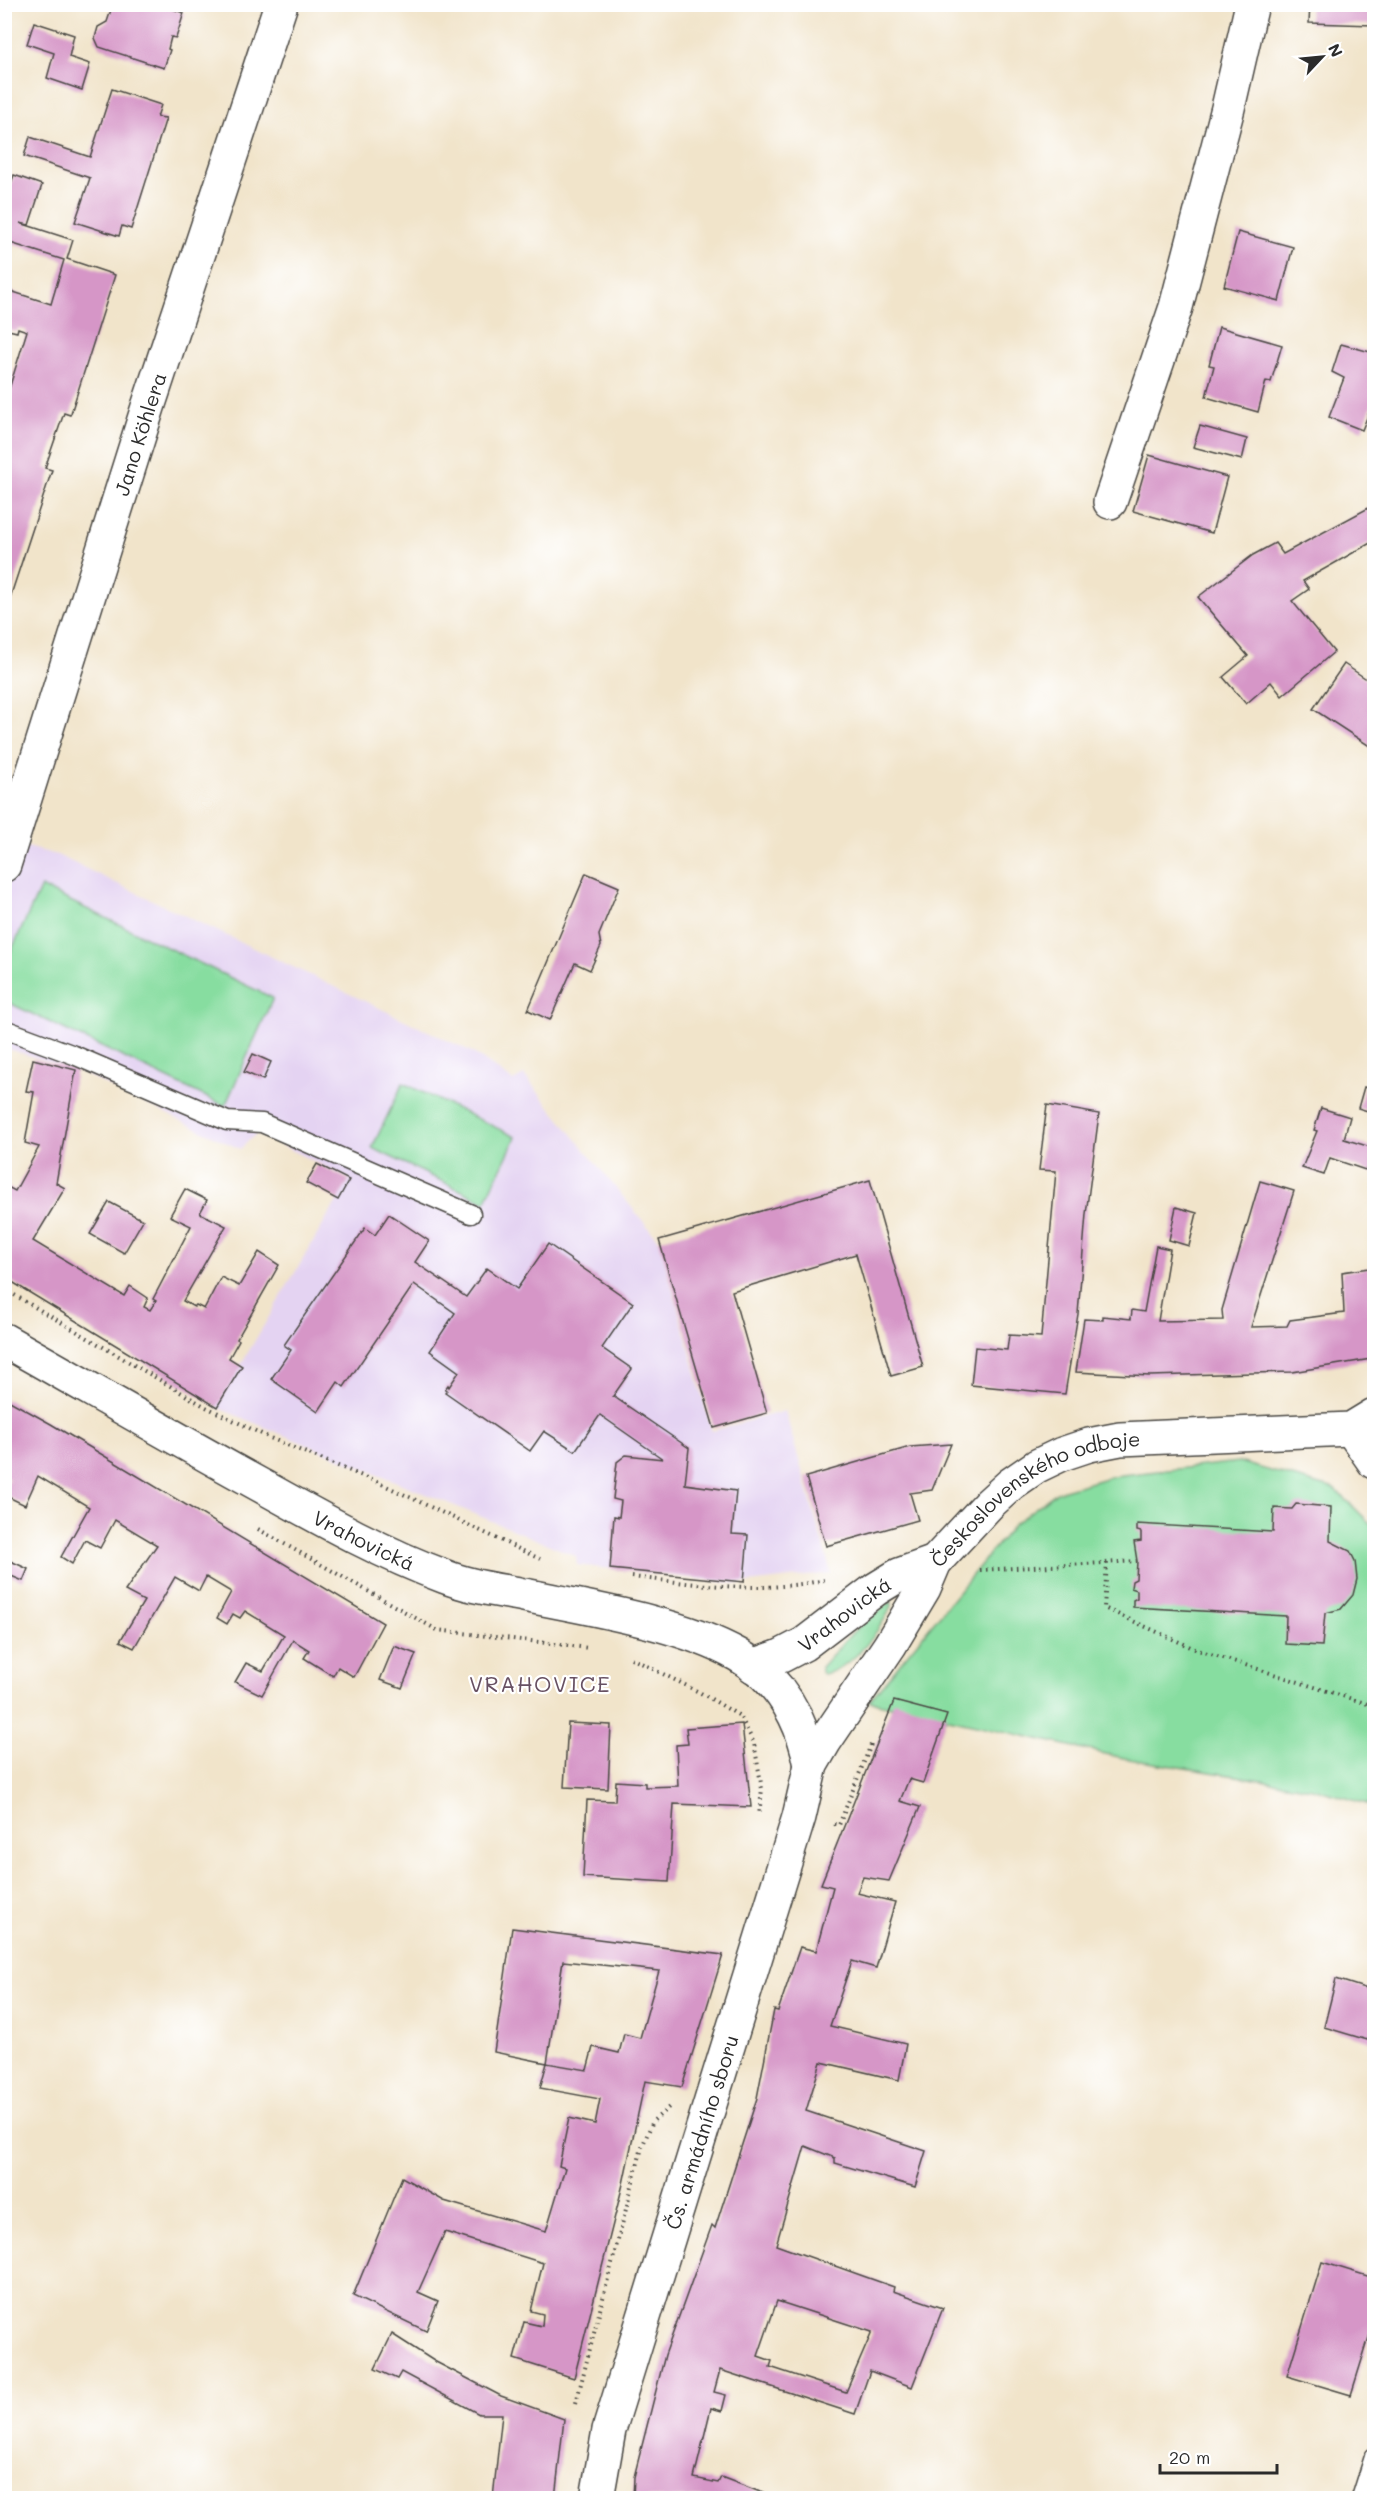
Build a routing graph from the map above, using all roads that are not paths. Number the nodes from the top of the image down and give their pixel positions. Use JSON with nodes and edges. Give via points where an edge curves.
{"nodes":[{"id":1,"x":281,"y":4,"type":"edge"},
{"id":2,"x":1252,"y":4,"type":"edge"},
{"id":3,"x":1110,"y":502,"type":"dead end"},
{"id":4,"x":4,"y":865,"type":"edge"},
{"id":5,"x":4,"y":1029,"type":"edge"},
{"id":6,"x":471,"y":1214,"type":"dead end"},
{"id":7,"x":4,"y":1340,"type":"edge"},
{"id":8,"x":1363,"y":1422,"type":"edge"},
{"id":9,"x":1374,"y":1462,"type":"edge"},
{"id":10,"x":935,"y":1562,"type":"junction"},
{"id":11,"x":753,"y":1666,"type":"junction"},
{"id":12,"x":812,"y":1765,"type":"junction"},
{"id":13,"x":1374,"y":2457,"type":"edge"},
{"id":14,"x":597,"y":2499,"type":"edge"},
{"id":15,"x":1360,"y":2499,"type":"edge"}],
"edges":[{"from":1,"to":4,"type":"street","name":"Jano Köhlera"},
{"from":2,"to":3,"type":"street","via":[[1176,307]]},
{"from":5,"to":6,"type":"lane","via":[[227,1121],[262,1123]]},
{"from":7,"to":11,"type":"street","name":"Vrahovická","via":[[395,1557],[451,1579],[687,1634],[717,1645]]},
{"from":8,"to":9,"type":"street"},
{"from":8,"to":10,"type":"street","name":"Československého odboje","via":[[1120,1439],[1089,1445],[1045,1462],[1011,1484]]},
{"from":10,"to":11,"type":"street","name":"Vrahovická","via":[[899,1575],[804,1644]]},
{"from":10,"to":12,"type":"street","name":"Československého odboje","via":[[904,1622]]},
{"from":11,"to":12,"type":"street","name":"Vrahovická","via":[[791,1706],[804,1732]]},
{"from":12,"to":14,"type":"street","name":"Čs. armádního sboru","via":[[609,2430]]},
{"from":13,"to":15,"type":"lane"}]}
